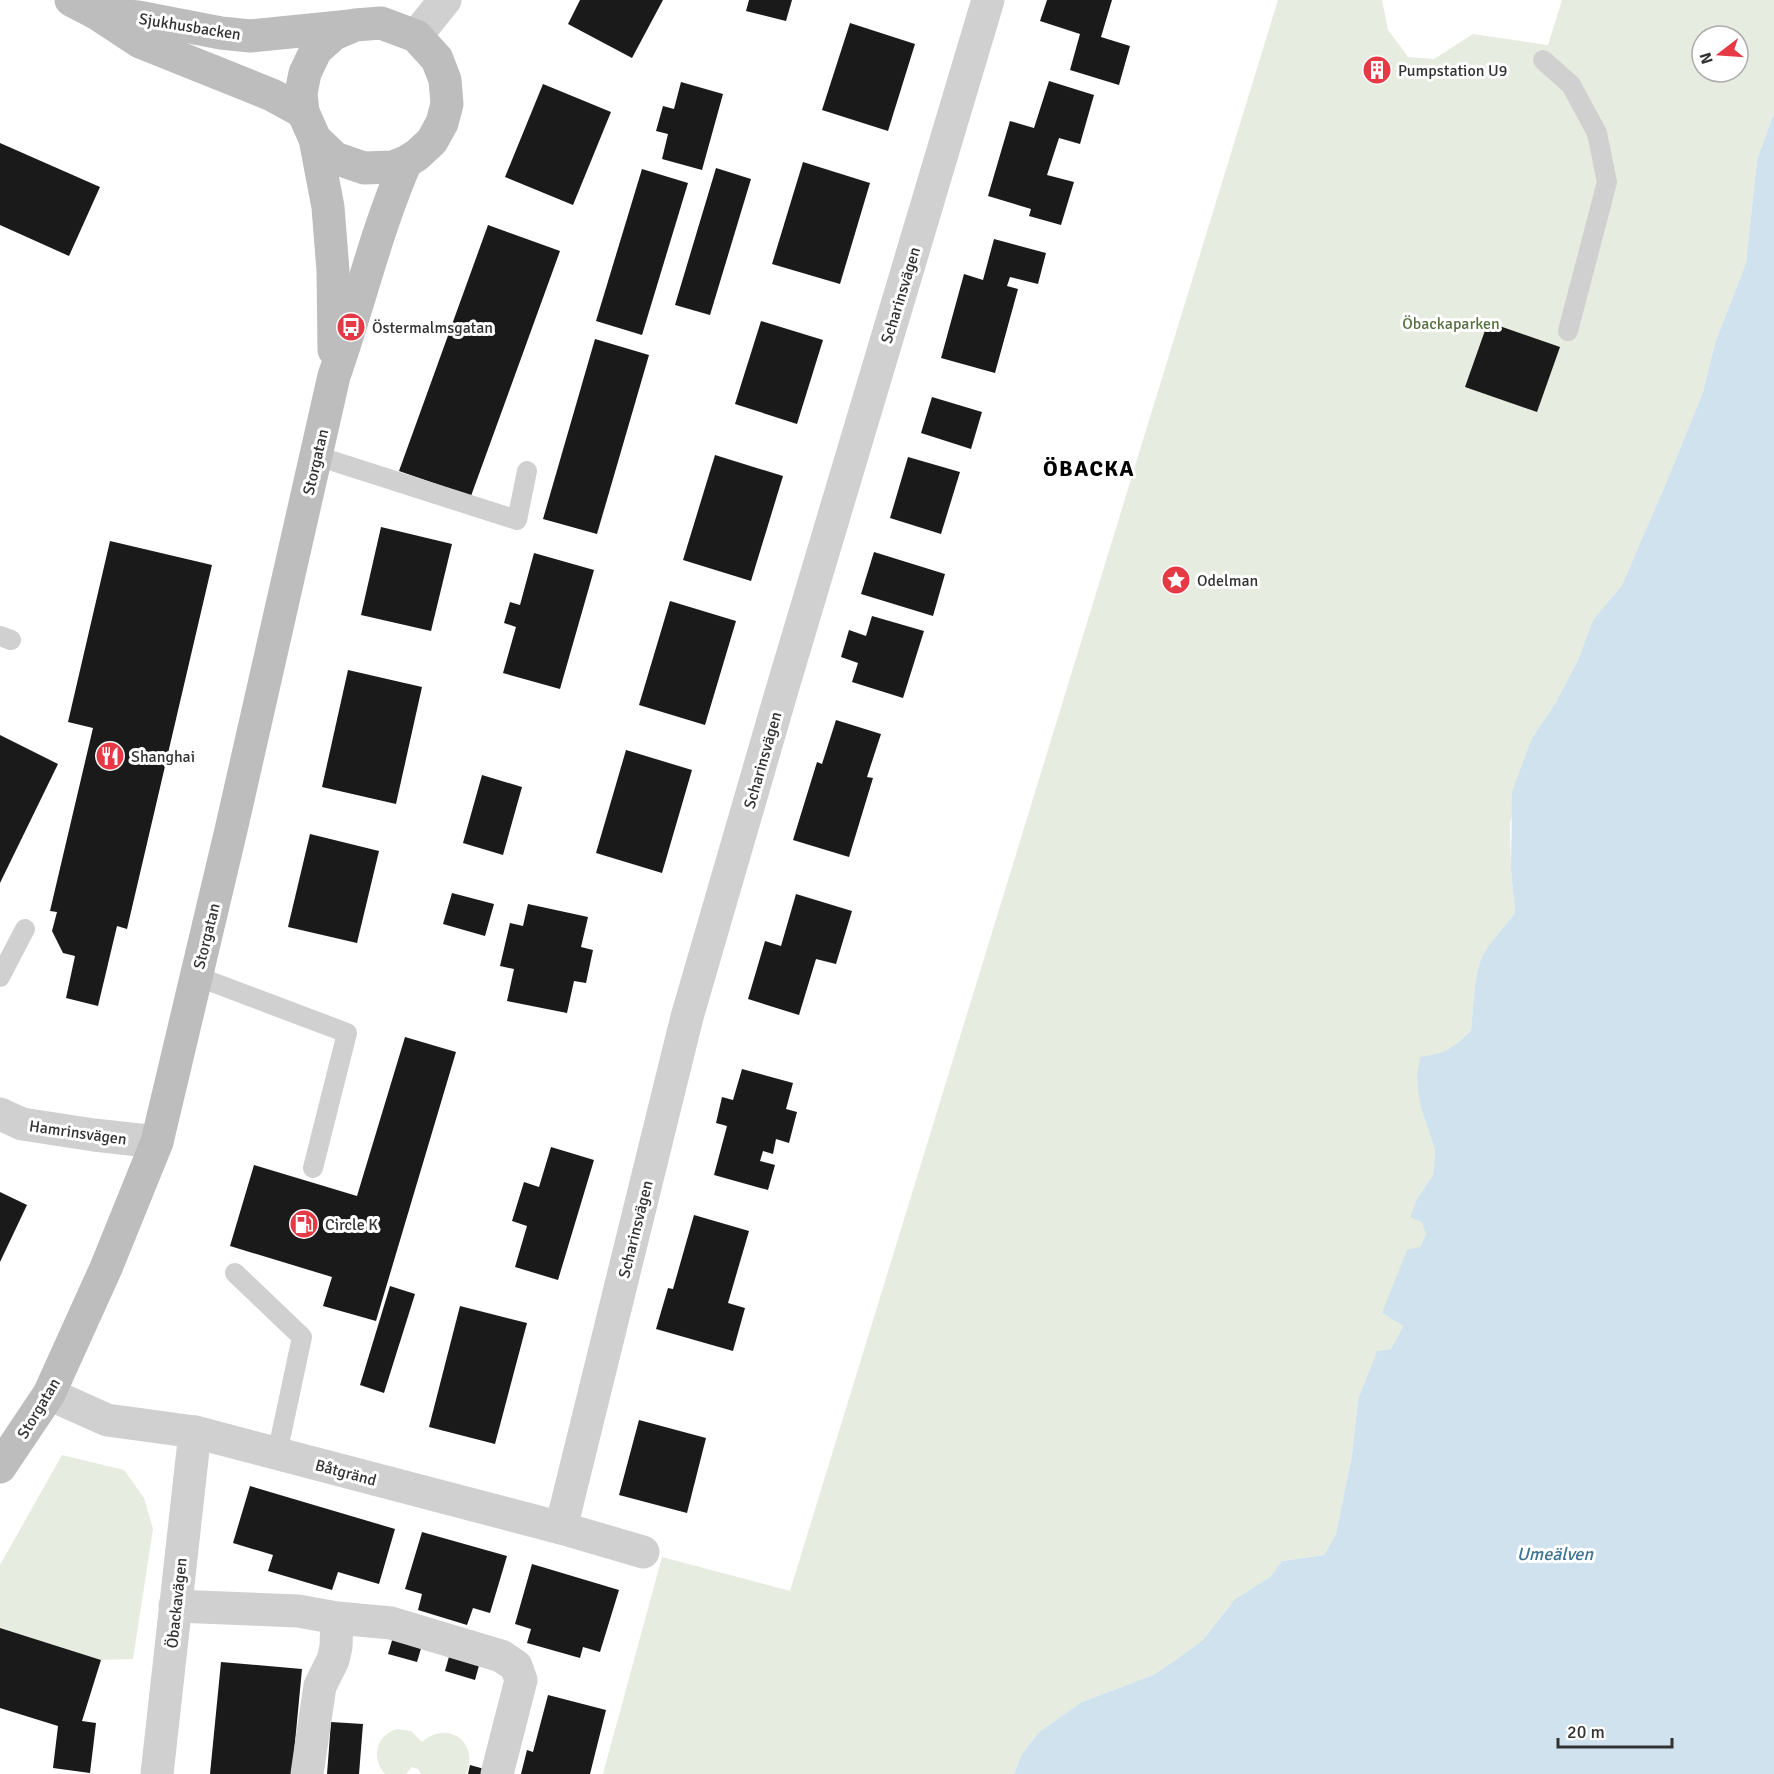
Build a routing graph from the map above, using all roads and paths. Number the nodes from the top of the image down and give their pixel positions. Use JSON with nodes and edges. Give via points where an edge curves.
{"nodes":[{"id":1,"x":444,"y":0,"type":"edge"},
{"id":2,"x":988,"y":0,"type":"edge"},
{"id":3,"x":84,"y":6,"type":"edge"},
{"id":4,"x":355,"y":25,"type":"junction"},
{"id":5,"x":416,"y":36,"type":"junction"},
{"id":6,"x":1543,"y":60,"type":"dead end"},
{"id":7,"x":309,"y":125,"type":"junction"},
{"id":8,"x":406,"y":162,"type":"junction"},
{"id":9,"x":1568,"y":331,"type":"dead end"},
{"id":10,"x":334,"y":376,"type":"junction"},
{"id":11,"x":316,"y":456,"type":"junction"},
{"id":12,"x":527,"y":471,"type":"dead end"},
{"id":13,"x":25,"y":929,"type":"dead end"},
{"id":14,"x":196,"y":976,"type":"junction"},
{"id":15,"x":0,"y":978,"type":"edge"},
{"id":16,"x":0,"y":1114,"type":"edge"},
{"id":17,"x":158,"y":1142,"type":"junction"},
{"id":18,"x":313,"y":1168,"type":"dead end"},
{"id":19,"x":235,"y":1273,"type":"dead end"},
{"id":20,"x":49,"y":1394,"type":"junction"},
{"id":21,"x":195,"y":1432,"type":"junction"},
{"id":22,"x":277,"y":1454,"type":"junction"},
{"id":23,"x":0,"y":1467,"type":"edge"},
{"id":24,"x":561,"y":1528,"type":"junction"},
{"id":25,"x":643,"y":1552,"type":"dead end"},
{"id":26,"x":176,"y":1606,"type":"junction"},
{"id":27,"x":337,"y":1618,"type":"junction"},
{"id":28,"x":157,"y":1774,"type":"edge"},
{"id":29,"x":308,"y":1774,"type":"edge"},
{"id":30,"x":497,"y":1774,"type":"edge"}],
"edges":[{"from":1,"to":5,"type":"street"},
{"from":2,"to":24,"type":"street","name":"Scharinsvägen","via":[[687,1017]]},
{"from":3,"to":4,"type":"street","name":"Sjukhusbacken","via":[[250,36]]},
{"from":3,"to":7,"type":"street","name":"Sjukhusbacken","via":[[140,42],[272,95]]},
{"from":4,"to":5,"type":"street","name":"Storgatan","via":[[381,23]]},
{"from":4,"to":7,"type":"street","name":"Storgatan","via":[[334,34],[316,50],[305,73],[301,93]]},
{"from":5,"to":8,"type":"street","name":"Storgatan","via":[[437,59],[445,80],[447,104],[432,141]]},
{"from":6,"to":9,"type":"lane","via":[[1571,85],[1597,133],[1607,182]]},
{"from":7,"to":8,"type":"street","name":"Storgatan","via":[[334,158],[364,168],[393,167]]},
{"from":7,"to":10,"type":"street","name":"Storgatan","via":[[328,207]]},
{"from":8,"to":10,"type":"street","name":"Storgatan","via":[[392,194]]},
{"from":10,"to":11,"type":"street","name":"Storgatan"},
{"from":11,"to":12,"type":"lane","via":[[517,520]]},
{"from":11,"to":14,"type":"street","name":"Storgatan"},
{"from":13,"to":15,"type":"lane"},
{"from":14,"to":17,"type":"street","name":"Storgatan"},
{"from":14,"to":18,"type":"lane","via":[[347,1033]]},
{"from":16,"to":17,"type":"street","name":"Hamrinsvägen","via":[[22,1124]]},
{"from":17,"to":20,"type":"street","name":"Storgatan"},
{"from":19,"to":22,"type":"lane","via":[[302,1337]]},
{"from":20,"to":21,"type":"street","name":"Båtgränd","via":[[108,1420]]},
{"from":20,"to":23,"type":"street","name":"Storgatan"},
{"from":21,"to":22,"type":"street","name":"Båtgränd"},
{"from":21,"to":26,"type":"street","name":"Öbackavägen"},
{"from":22,"to":24,"type":"street","name":"Båtgränd"},
{"from":24,"to":25,"type":"street","name":"Båtgränd"},
{"from":26,"to":27,"type":"street","via":[[298,1611]]},
{"from":26,"to":28,"type":"street","name":"Öbackavägen"},
{"from":27,"to":29,"type":"street","via":[[336,1647],[320,1686]]},
{"from":27,"to":30,"type":"street","via":[[391,1623],[501,1656],[516,1666],[521,1680]]}]}
